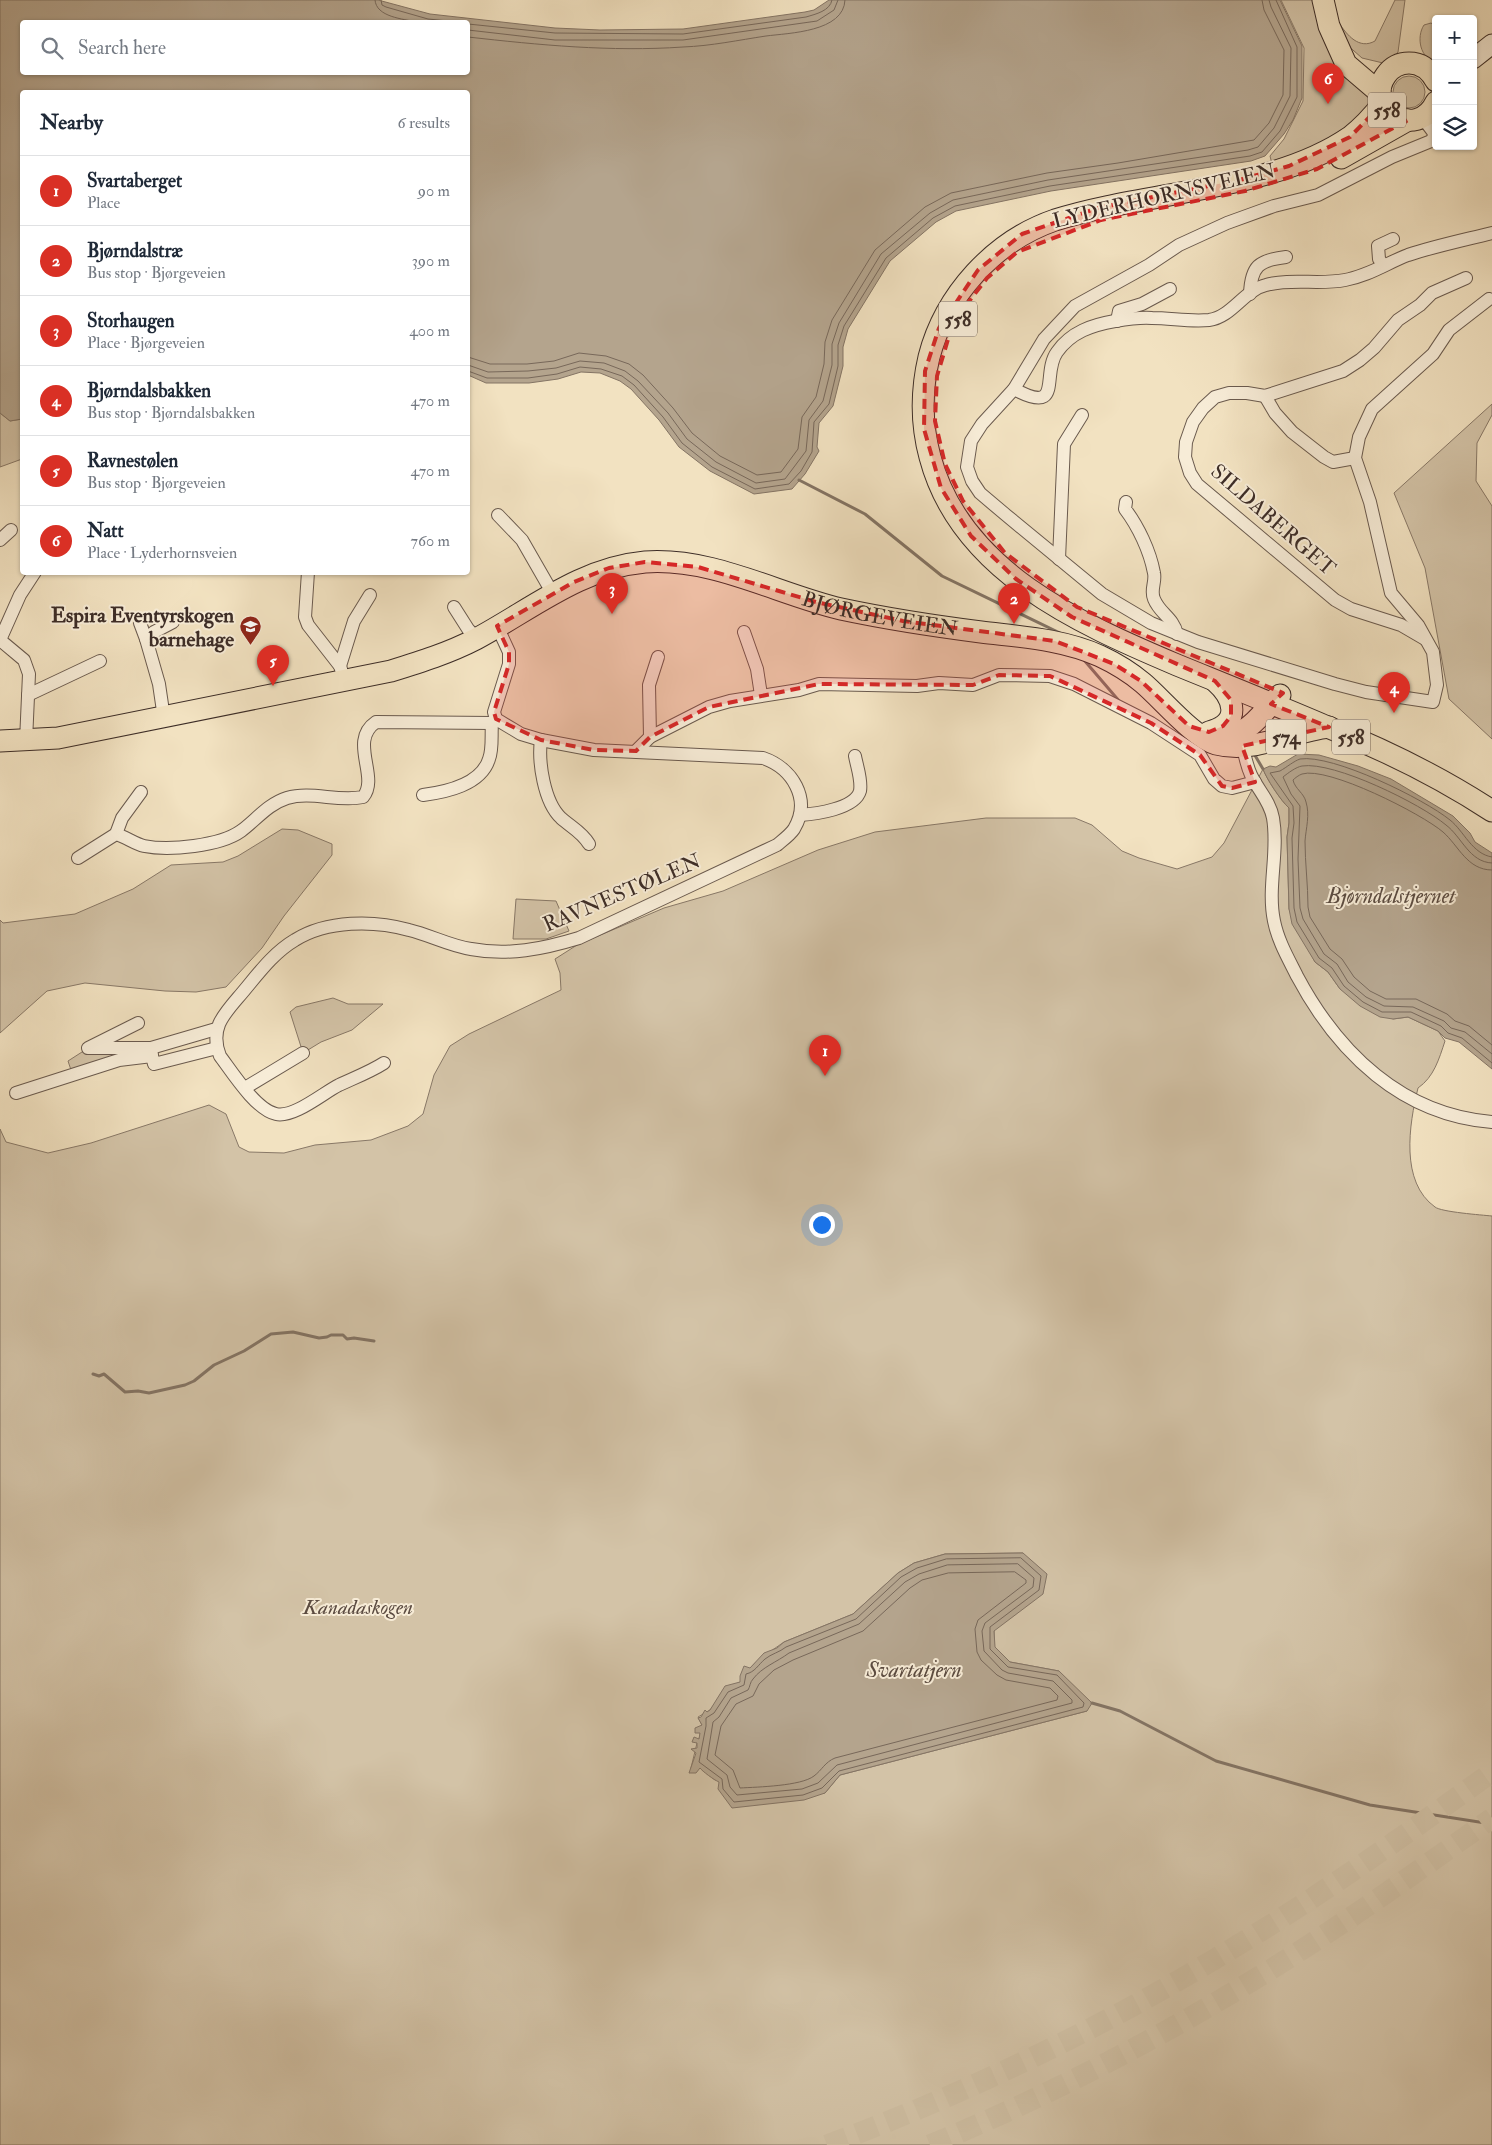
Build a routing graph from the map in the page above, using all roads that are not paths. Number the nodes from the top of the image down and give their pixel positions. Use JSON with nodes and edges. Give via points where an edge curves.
{"nodes":[{"id":1,"x":1322,"y":4,"type":"edge"},
{"id":2,"x":1492,"y":44,"type":"edge"},
{"id":3,"x":1338,"y":49,"type":"junction"},
{"id":4,"x":1477,"y":56,"type":"edge"},
{"id":5,"x":1393,"y":68,"type":"junction"},
{"id":6,"x":1432,"y":73,"type":"edge"},
{"id":7,"x":1382,"y":98,"type":"junction"},
{"id":8,"x":1427,"y":109,"type":"edge"},
{"id":9,"x":1432,"y":126,"type":"edge"},
{"id":10,"x":1432,"y":141,"type":"edge"},
{"id":11,"x":1492,"y":233,"type":"edge"},
{"id":12,"x":1393,"y":239,"type":"dead end"},
{"id":13,"x":1286,"y":256,"type":"dead end"},
{"id":14,"x":1383,"y":265,"type":"junction"},
{"id":15,"x":1466,"y":278,"type":"dead end"},
{"id":16,"x":1170,"y":289,"type":"dead end"},
{"id":17,"x":1250,"y":294,"type":"junction"},
{"id":18,"x":1489,"y":299,"type":"dead end"},
{"id":19,"x":1117,"y":321,"type":"junction"},
{"id":20,"x":1014,"y":389,"type":"junction"},
{"id":21,"x":1265,"y":396,"type":"junction"},
{"id":22,"x":1082,"y":416,"type":"dead end"},
{"id":23,"x":1355,"y":458,"type":"junction"},
{"id":24,"x":1126,"y":502,"type":"dead end"},
{"id":25,"x":498,"y":515,"type":"dead end"},
{"id":26,"x":11,"y":530,"type":"dead end"},
{"id":27,"x":0,"y":540,"type":"edge"},
{"id":28,"x":1059,"y":559,"type":"junction"},
{"id":29,"x":33,"y":575,"type":"edge"},
{"id":30,"x":308,"y":575,"type":"edge"},
{"id":31,"x":553,"y":594,"type":"junction"},
{"id":32,"x":370,"y":595,"type":"dead end"},
{"id":33,"x":454,"y":607,"type":"dead end"},
{"id":34,"x":173,"y":622,"type":"dead end"},
{"id":35,"x":140,"y":623,"type":"dead end"},
{"id":36,"x":497,"y":626,"type":"junction"},
{"id":37,"x":744,"y":632,"type":"dead end"},
{"id":38,"x":1177,"y":634,"type":"junction"},
{"id":39,"x":146,"y":639,"type":"junction"},
{"id":40,"x":477,"y":639,"type":"junction"},
{"id":41,"x":0,"y":640,"type":"edge"},
{"id":42,"x":1427,"y":640,"type":"junction"},
{"id":43,"x":658,"y":657,"type":"dead end"},
{"id":44,"x":100,"y":661,"type":"dead end"},
{"id":45,"x":343,"y":674,"type":"junction"},
{"id":46,"x":1215,"y":680,"type":"junction"},
{"id":47,"x":28,"y":695,"type":"junction"},
{"id":48,"x":761,"y":695,"type":"junction"},
{"id":49,"x":1279,"y":702,"type":"junction"},
{"id":50,"x":164,"y":718,"type":"junction"},
{"id":51,"x":494,"y":722,"type":"junction"},
{"id":52,"x":1330,"y":727,"type":"junction"},
{"id":53,"x":1199,"y":729,"type":"junction"},
{"id":54,"x":650,"y":737,"type":"junction"},
{"id":55,"x":1242,"y":739,"type":"junction"},
{"id":56,"x":541,"y":740,"type":"junction"},
{"id":57,"x":0,"y":741,"type":"edge"},
{"id":58,"x":26,"y":741,"type":"junction"},
{"id":59,"x":636,"y":751,"type":"junction"},
{"id":60,"x":855,"y":756,"type":"dead end"},
{"id":61,"x":1255,"y":782,"type":"junction"},
{"id":62,"x":141,"y":792,"type":"dead end"},
{"id":63,"x":423,"y":796,"type":"dead end"},
{"id":64,"x":1492,"y":799,"type":"edge"},
{"id":65,"x":1492,"y":811,"type":"edge"},
{"id":66,"x":800,"y":815,"type":"junction"},
{"id":67,"x":116,"y":834,"type":"junction"},
{"id":68,"x":589,"y":844,"type":"dead end"},
{"id":69,"x":78,"y":858,"type":"dead end"},
{"id":70,"x":138,"y":1023,"type":"dead end"},
{"id":71,"x":216,"y":1038,"type":"junction"},
{"id":72,"x":151,"y":1052,"type":"junction"},
{"id":73,"x":304,"y":1053,"type":"dead end"},
{"id":74,"x":384,"y":1063,"type":"dead end"},
{"id":75,"x":245,"y":1088,"type":"junction"},
{"id":76,"x":16,"y":1093,"type":"dead end"},
{"id":77,"x":1492,"y":1122,"type":"edge"}],
"edges":[{"from":1,"to":3,"type":"main road","number":"558"},
{"from":2,"to":4,"type":"main road"},
{"from":3,"to":5,"type":"main road","number":"558","via":[[1372,66]]},
{"from":3,"to":7,"type":"main road","number":"558","via":[[1346,64]]},
{"from":5,"to":6,"type":"main road","number":"558","via":[[1410,63]]},
{"from":5,"to":7,"type":"main road","number":"558","via":[[1384,78]]},
{"from":7,"to":8,"type":"main road","number":"558","via":[[1390,114]]},
{"from":7,"to":46,"type":"main road","name":"LYDERHORNSVEIEN","number":"558","via":[[1364,126],[1350,137],[1289,166],[1243,179],[1098,208],[1022,234],[992,256],[967,283],[946,314],[932,346],[923,392],[926,438],[941,488],[971,536],[1016,579],[1072,617],[1115,639]]},
{"from":8,"to":9,"type":"street"},
{"from":8,"to":49,"type":"main road","name":"LYDERHORNSVEIEN","number":"558","via":[[1340,158],[1294,177],[1245,191],[1101,220],[1030,245],[1002,263],[966,304],[949,336],[937,376],[935,421],[945,464],[976,521],[1005,553],[1040,583],[1077,607]]},
{"from":10,"to":20,"type":"street","via":[[1392,157],[1318,195],[1227,222],[1179,245],[1150,265],[1091,296],[1075,306],[1044,339]]},
{"from":11,"to":14,"type":"street"},
{"from":12,"to":14,"type":"street","via":[[1378,246]]},
{"from":13,"to":17,"type":"street","via":[[1269,259],[1258,266],[1250,277]]},
{"from":14,"to":17,"type":"street","via":[[1366,275],[1347,280],[1324,284],[1265,285]]},
{"from":15,"to":21,"type":"street","name":"SILDABERGET","via":[[1432,292],[1354,364]]},
{"from":16,"to":19,"type":"street","via":[[1142,304],[1119,311]]},
{"from":17,"to":19,"type":"street","via":[[1221,316],[1210,320],[1150,318]]},
{"from":18,"to":23,"type":"street","via":[[1449,330],[1433,354],[1372,409],[1359,437]]},
{"from":19,"to":20,"type":"street","via":[[1092,325],[1072,336],[1056,353],[1050,387],[1044,395],[1029,397]]},
{"from":20,"to":28,"type":"street","via":[[971,441],[966,467],[980,493]]},
{"from":21,"to":23,"type":"street","via":[[1292,432],[1324,458],[1333,462]]},
{"from":21,"to":42,"type":"street","name":"SILDABERGET","via":[[1229,393],[1215,397],[1203,408],[1193,422],[1186,442],[1185,457],[1197,484],[1335,600],[1351,609],[1408,628]]},
{"from":22,"to":28,"type":"street","via":[[1064,444]]},
{"from":23,"to":42,"type":"street","via":[[1370,502],[1391,593]]},
{"from":24,"to":38,"type":"street","via":[[1125,509],[1135,523],[1154,571],[1153,596],[1156,604],[1171,618]]},
{"from":25,"to":31,"type":"street","via":[[522,540]]},
{"from":26,"to":27,"type":"street"},
{"from":28,"to":38,"type":"street","via":[[1122,607]]},
{"from":29,"to":41,"type":"street"},
{"from":30,"to":45,"type":"street","via":[[305,617]]},
{"from":31,"to":36,"type":"main road","name":"BJØRGEVEIEN","number":"574"},
{"from":31,"to":53,"type":"main road","name":"BJØRGEVEIEN","number":"574","via":[[595,573],[625,565],[662,562],[698,567],[840,608],[904,621],[1055,641],[1114,664],[1141,681]]},
{"from":32,"to":45,"type":"street","via":[[354,622]]},
{"from":33,"to":40,"type":"street"},
{"from":34,"to":39,"type":"street"},
{"from":35,"to":39,"type":"street"},
{"from":36,"to":40,"type":"main road","name":"BJØRGEVEIEN","number":"574"},
{"from":36,"to":51,"type":"street","via":[[508,652],[509,664],[494,712]]},
{"from":37,"to":48,"type":"street","via":[[757,669]]},
{"from":38,"to":42,"type":"street","via":[[1335,684],[1433,702],[1437,685],[1436,663]]},
{"from":39,"to":50,"type":"street","via":[[159,684]]},
{"from":40,"to":45,"type":"main road","name":"BJØRGEVEIEN","number":"574","via":[[415,664]]},
{"from":41,"to":47,"type":"street","via":[[24,660]]},
{"from":43,"to":54,"type":"street","via":[[649,685]]},
{"from":44,"to":47,"type":"street"},
{"from":45,"to":50,"type":"main road","name":"BJØRGEVEIEN","number":"574"},
{"from":46,"to":49,"type":"main road","name":"LYDERHORNSVEIEN","number":"558"},
{"from":46,"to":53,"type":"main road","via":[[1228,695],[1232,710],[1223,726]]},
{"from":47,"to":58,"type":"street"},
{"from":48,"to":54,"type":"street","via":[[709,707]]},
{"from":48,"to":61,"type":"street","via":[[819,684],[973,685],[999,675],[1050,676],[1067,681],[1151,723],[1200,755],[1214,780],[1222,786],[1232,788]]},
{"from":49,"to":52,"type":"main road","name":"LYDERHORNSVEIEN","number":"558"},
{"from":49,"to":55,"type":"main road","number":"574","via":[[1280,716],[1269,731],[1262,737]]},
{"from":49,"to":64,"type":"main road","name":"LYDERHORNSVEIEN","number":"558","via":[[1385,737]]},
{"from":50,"to":58,"type":"main road","name":"BJØRGEVEIEN","number":"574"},
{"from":51,"to":56,"type":"street"},
{"from":51,"to":63,"type":"street","via":[[490,758],[484,769],[447,792]]},
{"from":51,"to":67,"type":"street","via":[[376,722],[367,728],[364,736],[367,784],[363,797],[289,798],[277,802],[243,830],[225,840],[155,847]]},
{"from":52,"to":55,"type":"main road","name":"BJØRGEVEIEN","number":"574","via":[[1300,732],[1255,746]]},
{"from":52,"to":65,"type":"main road","name":"LYDERHORNSVEIEN","number":"558","via":[[1447,783]]},
{"from":53,"to":55,"type":"main road","name":"BJØRGEVEIEN","number":"574","via":[[1196,734],[1213,743]]},
{"from":54,"to":59,"type":"street"},
{"from":55,"to":61,"type":"street","via":[[1246,763]]},
{"from":56,"to":59,"type":"street","via":[[594,750]]},
{"from":56,"to":68,"type":"street","via":[[540,769],[550,801],[559,817],[584,836]]},
{"from":57,"to":58,"type":"main road","name":"BJØRGEVEIEN","number":"574"},
{"from":59,"to":66,"type":"street","via":[[763,758],[776,762],[789,773],[797,787]]},
{"from":60,"to":66,"type":"street","via":[[860,785],[855,800],[817,814]]},
{"from":61,"to":77,"type":"street","via":[[1270,806],[1273,818],[1272,903],[1276,933],[1311,1000],[1345,1045],[1398,1092],[1439,1113]]},
{"from":62,"to":67,"type":"street","via":[[122,818]]},
{"from":66,"to":71,"type":"street","name":"RAVNESTØLEN","via":[[794,830],[777,845],[593,932],[546,948],[518,952],[469,949],[408,929],[372,924],[346,924],[296,939],[271,958],[228,1009]]},
{"from":67,"to":69,"type":"street"},
{"from":70,"to":72,"type":"street","via":[[88,1048]]},
{"from":71,"to":72,"type":"street"},
{"from":71,"to":72,"type":"street","via":[[154,1064]]},
{"from":71,"to":75,"type":"street","via":[[220,1056]]},
{"from":72,"to":76,"type":"street"},
{"from":73,"to":75,"type":"street"},
{"from":74,"to":75,"type":"street","via":[[285,1114],[275,1114],[263,1108]]}]}
